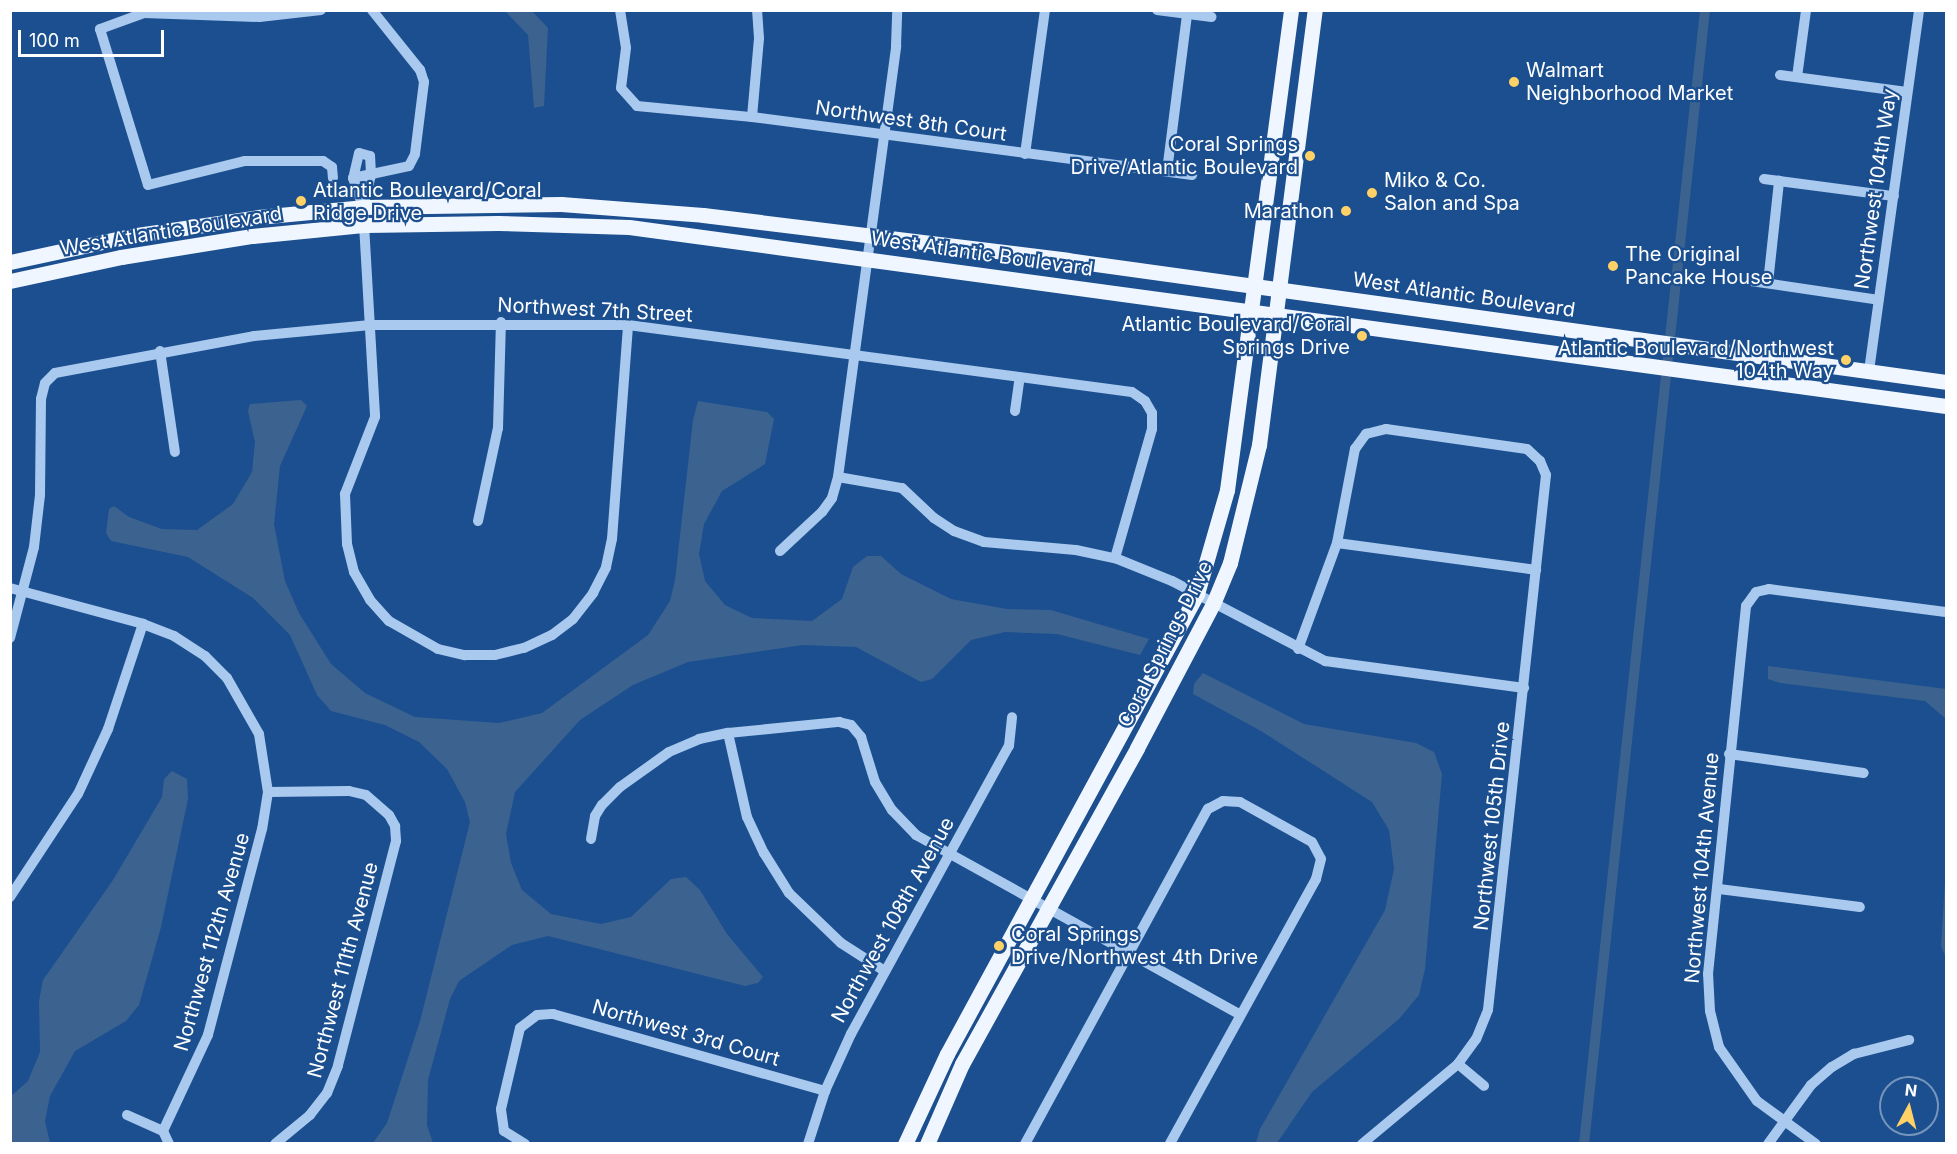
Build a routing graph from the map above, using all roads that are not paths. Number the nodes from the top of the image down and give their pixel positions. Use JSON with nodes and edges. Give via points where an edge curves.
{"nodes":[{"id":1,"x":321,"y":10,"type":"edge"},
{"id":2,"x":372,"y":10,"type":"edge"},
{"id":3,"x":620,"y":10,"type":"edge"},
{"id":4,"x":757,"y":10,"type":"edge"},
{"id":5,"x":897,"y":10,"type":"edge"},
{"id":6,"x":1045,"y":10,"type":"edge"},
{"id":7,"x":1157,"y":10,"type":"edge"},
{"id":8,"x":1291,"y":10,"type":"edge"},
{"id":9,"x":1315,"y":10,"type":"edge"},
{"id":10,"x":1806,"y":10,"type":"edge"},
{"id":11,"x":1918,"y":10,"type":"edge"},
{"id":12,"x":1187,"y":14,"type":"junction"},
{"id":13,"x":1212,"y":17,"type":"dead end"},
{"id":14,"x":1780,"y":75,"type":"dead end"},
{"id":15,"x":1797,"y":77,"type":"junction"},
{"id":16,"x":1907,"y":92,"type":"junction"},
{"id":17,"x":752,"y":117,"type":"junction"},
{"id":18,"x":883,"y":135,"type":"junction"},
{"id":19,"x":1025,"y":154,"type":"junction"},
{"id":20,"x":1167,"y":171,"type":"junction"},
{"id":21,"x":371,"y":174,"type":"junction"},
{"id":22,"x":1192,"y":175,"type":"dead end"},
{"id":23,"x":333,"y":177,"type":"dead end"},
{"id":24,"x":353,"y":178,"type":"junction"},
{"id":25,"x":1764,"y":179,"type":"dead end"},
{"id":26,"x":1779,"y":181,"type":"junction"},
{"id":27,"x":1894,"y":196,"type":"junction"},
{"id":28,"x":363,"y":207,"type":"junction"},
{"id":29,"x":365,"y":225,"type":"junction"},
{"id":30,"x":870,"y":236,"type":"junction"},
{"id":31,"x":868,"y":258,"type":"junction"},
{"id":32,"x":10,"y":262,"type":"edge"},
{"id":33,"x":1751,"y":280,"type":"dead end"},
{"id":34,"x":10,"y":281,"type":"edge"},
{"id":35,"x":1768,"y":283,"type":"junction"},
{"id":36,"x":1256,"y":286,"type":"junction"},
{"id":37,"x":1281,"y":290,"type":"junction"},
{"id":38,"x":1879,"y":300,"type":"junction"},
{"id":39,"x":1252,"y":315,"type":"junction"},
{"id":40,"x":1278,"y":318,"type":"junction"},
{"id":41,"x":501,"y":322,"type":"junction"},
{"id":42,"x":370,"y":325,"type":"junction"},
{"id":43,"x":627,"y":325,"type":"junction"},
{"id":44,"x":160,"y":351,"type":"junction"},
{"id":45,"x":854,"y":353,"type":"junction"},
{"id":46,"x":1869,"y":371,"type":"junction"},
{"id":47,"x":1020,"y":377,"type":"junction"},
{"id":48,"x":1947,"y":382,"type":"edge"},
{"id":49,"x":1947,"y":406,"type":"edge"},
{"id":50,"x":1015,"y":411,"type":"dead end"},
{"id":51,"x":175,"y":452,"type":"dead end"},
{"id":52,"x":838,"y":477,"type":"junction"},
{"id":53,"x":478,"y":521,"type":"dead end"},
{"id":54,"x":1336,"y":543,"type":"junction"},
{"id":55,"x":780,"y":551,"type":"dead end"},
{"id":56,"x":1115,"y":558,"type":"junction"},
{"id":57,"x":1536,"y":570,"type":"junction"},
{"id":58,"x":10,"y":588,"type":"edge"},
{"id":59,"x":25,"y":592,"type":"junction"},
{"id":60,"x":1197,"y":594,"type":"junction"},
{"id":61,"x":1213,"y":604,"type":"junction"},
{"id":62,"x":1947,"y":612,"type":"edge"},
{"id":63,"x":143,"y":624,"type":"junction"},
{"id":64,"x":10,"y":638,"type":"edge"},
{"id":65,"x":1298,"y":649,"type":"junction"},
{"id":66,"x":1524,"y":688,"type":"junction"},
{"id":67,"x":1012,"y":717,"type":"dead end"},
{"id":68,"x":728,"y":733,"type":"junction"},
{"id":69,"x":1730,"y":754,"type":"junction"},
{"id":70,"x":1864,"y":773,"type":"dead end"},
{"id":71,"x":268,"y":792,"type":"junction"},
{"id":72,"x":591,"y":839,"type":"dead end"},
{"id":73,"x":950,"y":855,"type":"junction"},
{"id":74,"x":1719,"y":889,"type":"junction"},
{"id":75,"x":10,"y":897,"type":"edge"},
{"id":76,"x":1030,"y":900,"type":"junction"},
{"id":77,"x":1860,"y":907,"type":"dead end"},
{"id":78,"x":1047,"y":908,"type":"junction"},
{"id":79,"x":1129,"y":952,"type":"junction"},
{"id":80,"x":884,"y":970,"type":"junction"},
{"id":81,"x":1239,"y":1014,"type":"junction"},
{"id":82,"x":1909,"y":1040,"type":"dead end"},
{"id":83,"x":1458,"y":1064,"type":"junction"},
{"id":84,"x":1484,"y":1086,"type":"dead end"},
{"id":85,"x":825,"y":1091,"type":"junction"},
{"id":86,"x":128,"y":1115,"type":"dead end"},
{"id":87,"x":1784,"y":1121,"type":"junction"},
{"id":88,"x":163,"y":1131,"type":"junction"},
{"id":89,"x":278,"y":1142,"type":"edge"},
{"id":90,"x":169,"y":1143,"type":"edge"},
{"id":91,"x":525,"y":1143,"type":"edge"},
{"id":92,"x":808,"y":1143,"type":"edge"},
{"id":93,"x":904,"y":1143,"type":"edge"},
{"id":94,"x":927,"y":1143,"type":"edge"},
{"id":95,"x":1025,"y":1143,"type":"edge"},
{"id":96,"x":1170,"y":1143,"type":"edge"},
{"id":97,"x":1362,"y":1143,"type":"edge"},
{"id":98,"x":1768,"y":1143,"type":"edge"},
{"id":99,"x":1816,"y":1143,"type":"edge"}],
"edges":[{"from":1,"to":23,"type":"street","via":[[244,17],[152,12],[100,29],[148,185],[245,161],[323,161],[332,167]]},
{"from":2,"to":21,"type":"street","via":[[420,70],[424,82],[410,166]]},
{"from":3,"to":17,"type":"street","name":"Northwest 8th Court","via":[[626,48],[621,88],[627,99],[637,106]]},
{"from":4,"to":17,"type":"street","via":[[759,38]]},
{"from":5,"to":18,"type":"street"},
{"from":6,"to":19,"type":"street"},
{"from":7,"to":12,"type":"street"},
{"from":8,"to":36,"type":"main road","name":"Coral Springs Drive"},
{"from":9,"to":37,"type":"main road","name":"Coral Springs Drive"},
{"from":10,"to":15,"type":"street"},
{"from":11,"to":16,"type":"street","name":"Northwest 104th Way"},
{"from":12,"to":13,"type":"street"},
{"from":12,"to":20,"type":"street"},
{"from":14,"to":15,"type":"street"},
{"from":15,"to":16,"type":"street"},
{"from":16,"to":27,"type":"street","name":"Northwest 104th Way"},
{"from":17,"to":18,"type":"street","name":"Northwest 8th Court"},
{"from":18,"to":19,"type":"street","name":"Northwest 8th Court"},
{"from":18,"to":30,"type":"street"},
{"from":19,"to":20,"type":"street","name":"Northwest 8th Court"},
{"from":20,"to":22,"type":"street","name":"Northwest 8th Court"},
{"from":21,"to":24,"type":"street"},
{"from":21,"to":24,"type":"street","via":[[370,156],[359,153]]},
{"from":21,"to":28,"type":"street"},
{"from":24,"to":28,"type":"street"},
{"from":25,"to":26,"type":"street"},
{"from":26,"to":27,"type":"street"},
{"from":26,"to":35,"type":"street"},
{"from":27,"to":38,"type":"street","name":"Northwest 104th Way"},
{"from":28,"to":29,"type":"street"},
{"from":28,"to":30,"type":"main road","name":"West Atlantic Boulevard","via":[[561,204],[673,212]]},
{"from":28,"to":32,"type":"main road","name":"West Atlantic Boulevard","via":[[130,236]]},
{"from":29,"to":31,"type":"main road","name":"West Atlantic Boulevard","via":[[498,223],[629,227]]},
{"from":29,"to":34,"type":"main road","name":"West Atlantic Boulevard","via":[[252,236],[121,257]]},
{"from":29,"to":42,"type":"street"},
{"from":30,"to":31,"type":"street"},
{"from":30,"to":36,"type":"main road","name":"West Atlantic Boulevard"},
{"from":31,"to":39,"type":"main road","name":"West Atlantic Boulevard"},
{"from":31,"to":45,"type":"street"},
{"from":33,"to":35,"type":"street"},
{"from":35,"to":38,"type":"street"},
{"from":36,"to":37,"type":"main road","name":"West Atlantic Boulevard"},
{"from":36,"to":39,"type":"main road","name":"Coral Springs Drive"},
{"from":37,"to":40,"type":"main road","name":"Coral Springs Drive"},
{"from":37,"to":46,"type":"main road","name":"West Atlantic Boulevard"},
{"from":38,"to":46,"type":"street","name":"Northwest 104th Way"},
{"from":39,"to":40,"type":"main road","name":"West Atlantic Boulevard"},
{"from":39,"to":60,"type":"main road","name":"Coral Springs Drive","via":[[1227,490]]},
{"from":40,"to":49,"type":"main road","name":"West Atlantic Boulevard"},
{"from":40,"to":61,"type":"main road","name":"Coral Springs Drive","via":[[1251,493]]},
{"from":41,"to":42,"type":"street","name":"Northwest 7th Street"},
{"from":41,"to":43,"type":"street","name":"Northwest 7th Street"},
{"from":41,"to":53,"type":"street","via":[[498,428]]},
{"from":42,"to":43,"type":"street","via":[[375,417],[345,494],[343,520],[354,572],[370,600],[389,621],[438,649],[465,655],[524,648],[552,635],[573,619],[602,576],[612,539]]},
{"from":42,"to":44,"type":"street","name":"Northwest 7th Street","via":[[254,336]]},
{"from":43,"to":45,"type":"street","name":"Northwest 7th Street"},
{"from":44,"to":51,"type":"street"},
{"from":44,"to":59,"type":"street","name":"Northwest 7th Street","via":[[55,373],[45,383],[40,495]]},
{"from":45,"to":47,"type":"street","name":"Northwest 7th Street"},
{"from":45,"to":52,"type":"street"},
{"from":46,"to":48,"type":"main road","name":"West Atlantic Boulevard"},
{"from":47,"to":50,"type":"street"},
{"from":47,"to":56,"type":"street","name":"Northwest 7th Street","via":[[1132,392],[1145,401],[1152,413],[1152,429]]},
{"from":52,"to":55,"type":"street","via":[[832,498],[822,512]]},
{"from":52,"to":56,"type":"street","via":[[902,488],[941,523],[984,542],[1059,547]]},
{"from":54,"to":57,"type":"street"},
{"from":54,"to":57,"type":"street","name":"Northwest 105th Drive","via":[[1355,449],[1366,434],[1386,429],[1527,449],[1540,461],[1546,475]]},
{"from":54,"to":65,"type":"street"},
{"from":56,"to":60,"type":"street"},
{"from":57,"to":66,"type":"street","name":"Northwest 105th Drive"},
{"from":58,"to":59,"type":"street","name":"Northwest 112th Avenue"},
{"from":59,"to":63,"type":"street","name":"Northwest 112th Avenue"},
{"from":59,"to":64,"type":"street"},
{"from":60,"to":61,"type":"street"},
{"from":60,"to":76,"type":"main road","name":"Coral Springs Drive"},
{"from":61,"to":65,"type":"street"},
{"from":61,"to":78,"type":"main road","name":"Coral Springs Drive"},
{"from":62,"to":69,"type":"street","name":"Northwest 104th Avenue","via":[[1769,588],[1756,592],[1746,606]]},
{"from":63,"to":71,"type":"street","name":"Northwest 112th Avenue","via":[[174,636],[205,656],[227,678],[246,705],[259,734]]},
{"from":63,"to":75,"type":"street","via":[[108,729],[78,794]]},
{"from":65,"to":66,"type":"street","via":[[1325,661],[1358,668]]},
{"from":66,"to":83,"type":"street","name":"Northwest 105th Drive","via":[[1490,1000],[1476,1040]]},
{"from":67,"to":73,"type":"street","name":"Northwest 108th Avenue","via":[[1009,746]]},
{"from":68,"to":72,"type":"street","via":[[699,739],[669,752],[627,781],[595,816]]},
{"from":68,"to":73,"type":"street","via":[[839,722],[851,726],[861,737],[875,782],[892,810],[916,835]]},
{"from":68,"to":80,"type":"street","via":[[747,816],[764,853],[789,892],[840,943]]},
{"from":69,"to":70,"type":"street"},
{"from":69,"to":74,"type":"street","name":"Northwest 104th Avenue"},
{"from":71,"to":88,"type":"street","name":"Northwest 112th Avenue","via":[[262,830],[208,1035]]},
{"from":71,"to":89,"type":"street","name":"Northwest 111th Avenue","via":[[349,791],[366,795],[379,804],[395,825],[392,861],[338,1066],[327,1093],[310,1116]]},
{"from":73,"to":76,"type":"street"},
{"from":73,"to":80,"type":"street","name":"Northwest 108th Avenue"},
{"from":74,"to":77,"type":"street"},
{"from":74,"to":87,"type":"street","name":"Northwest 104th Avenue","via":[[1708,974],[1710,1011],[1719,1047],[1757,1101]]},
{"from":76,"to":78,"type":"street"},
{"from":76,"to":93,"type":"main road","name":"Coral Springs Drive"},
{"from":78,"to":79,"type":"street"},
{"from":78,"to":94,"type":"main road","name":"Coral Springs Drive","via":[[962,1064]]},
{"from":79,"to":81,"type":"street"},
{"from":79,"to":81,"type":"street","via":[[1208,809],[1223,801],[1240,802],[1312,842],[1320,859],[1317,879]]},
{"from":79,"to":95,"type":"street"},
{"from":80,"to":85,"type":"street","name":"Northwest 108th Avenue"},
{"from":81,"to":96,"type":"street"},
{"from":82,"to":87,"type":"street","via":[[1854,1054],[1832,1067],[1811,1085]]},
{"from":83,"to":84,"type":"street"},
{"from":83,"to":97,"type":"street","name":"Northwest 105th Drive"},
{"from":85,"to":91,"type":"street","name":"Northwest 3rd Court","via":[[553,1014],[537,1015],[520,1028],[501,1109],[504,1131]]},
{"from":85,"to":92,"type":"street","name":"Northwest 108th Avenue"},
{"from":86,"to":88,"type":"street"},
{"from":87,"to":98,"type":"street"},
{"from":87,"to":99,"type":"street","name":"Northwest 104th Avenue"},
{"from":88,"to":90,"type":"street"}]}
